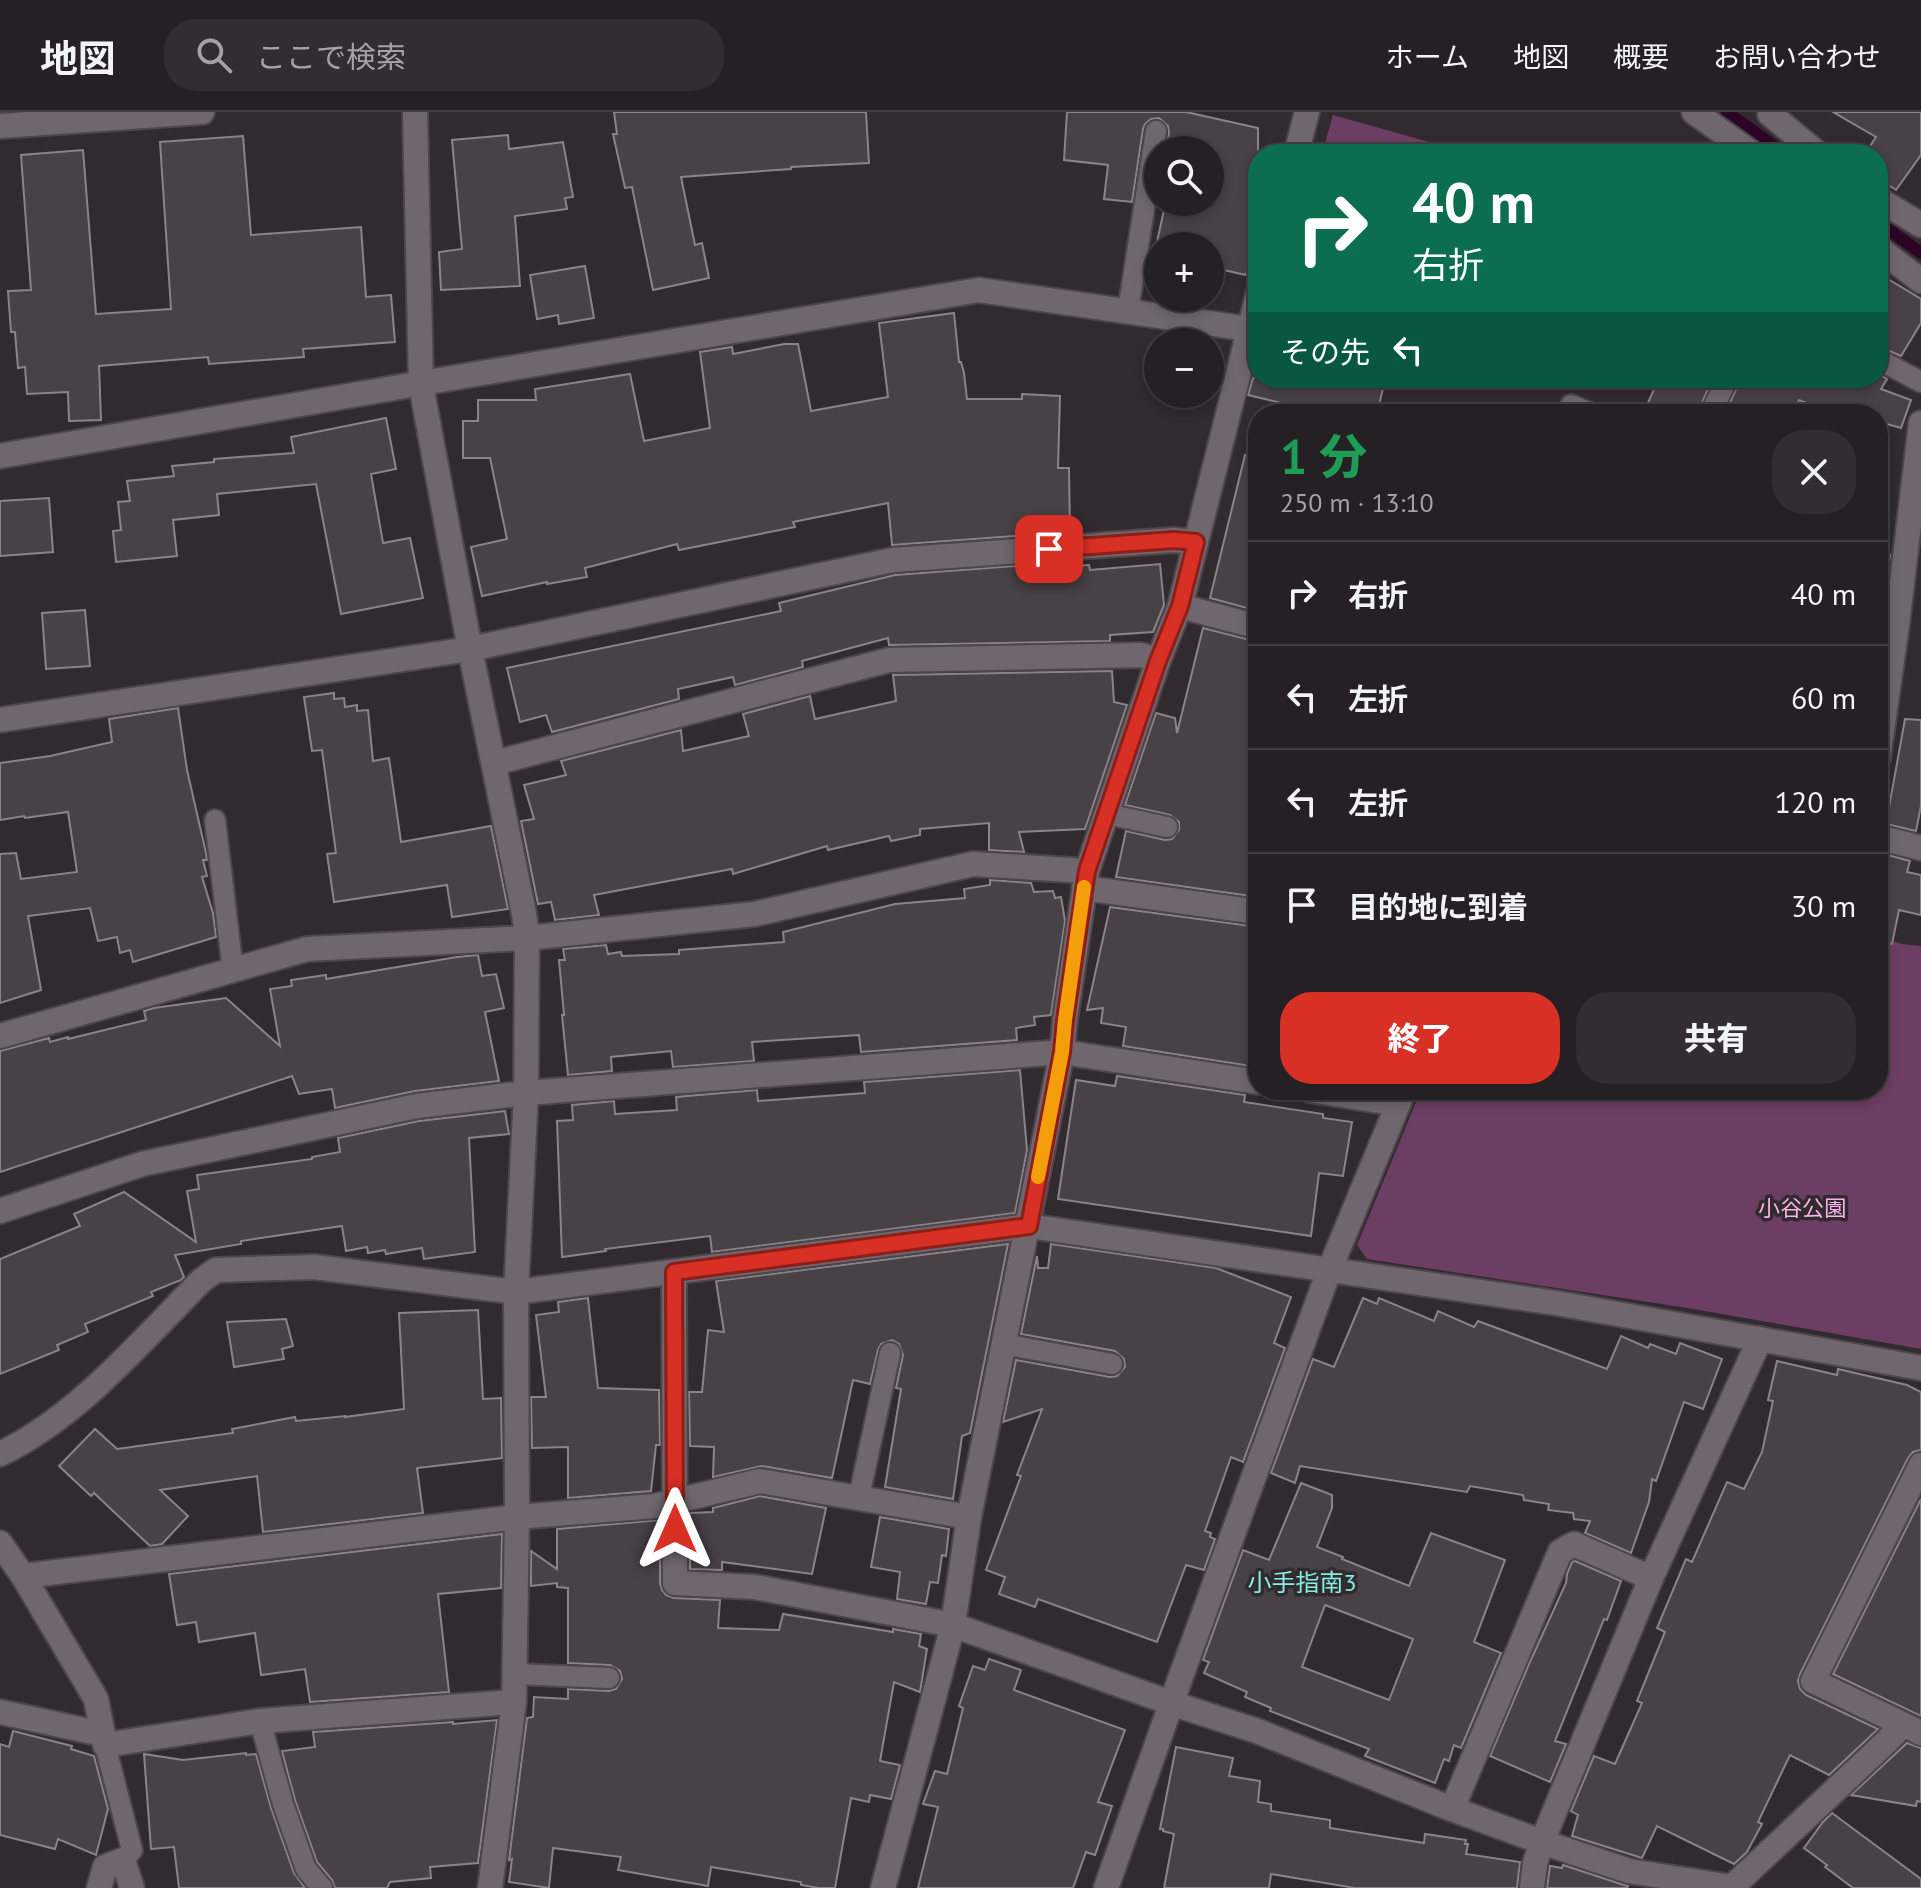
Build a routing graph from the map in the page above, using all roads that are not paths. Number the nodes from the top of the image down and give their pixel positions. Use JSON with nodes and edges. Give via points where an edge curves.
{"nodes":[{"id":1,"x":202,"y":112,"type":"edge"},
{"id":2,"x":415,"y":112,"type":"edge"},
{"id":3,"x":1307,"y":112,"type":"edge"},
{"id":4,"x":1694,"y":112,"type":"edge"},
{"id":5,"x":1771,"y":113,"type":"edge"},
{"id":6,"x":120,"y":115,"type":"edge"},
{"id":7,"x":0,"y":126,"type":"edge"},
{"id":8,"x":1156,"y":131,"type":"dead end"},
{"id":9,"x":1299,"y":144,"type":"edge"},
{"id":10,"x":1739,"y":144,"type":"edge"},
{"id":11,"x":1753,"y":144,"type":"edge"},
{"id":12,"x":1807,"y":144,"type":"edge"},
{"id":13,"x":1888,"y":204,"type":"edge"},
{"id":14,"x":1919,"y":220,"type":"edge"},
{"id":15,"x":1888,"y":256,"type":"edge"},
{"id":16,"x":1921,"y":281,"type":"edge"},
{"id":17,"x":1128,"y":311,"type":"junction"},
{"id":18,"x":1248,"y":329,"type":"edge"},
{"id":19,"x":1248,"y":333,"type":"edge"},
{"id":20,"x":1888,"y":364,"type":"edge"},
{"id":21,"x":1921,"y":382,"type":"edge"},
{"id":22,"x":421,"y":385,"type":"junction"},
{"id":23,"x":1921,"y":423,"type":"edge"},
{"id":24,"x":0,"y":456,"type":"edge"},
{"id":25,"x":1196,"y":542,"type":"junction"},
{"id":26,"x":1180,"y":606,"type":"junction"},
{"id":27,"x":1888,"y":616,"type":"edge"},
{"id":28,"x":1248,"y":624,"type":"edge"},
{"id":29,"x":470,"y":649,"type":"junction"},
{"id":30,"x":1158,"y":661,"type":"junction"},
{"id":31,"x":0,"y":720,"type":"edge"},
{"id":32,"x":494,"y":763,"type":"junction"},
{"id":33,"x":1107,"y":814,"type":"junction"},
{"id":34,"x":215,"y":820,"type":"dead end"},
{"id":35,"x":1167,"y":827,"type":"dead end"},
{"id":36,"x":1888,"y":840,"type":"edge"},
{"id":37,"x":1921,"y":848,"type":"edge"},
{"id":38,"x":1086,"y":879,"type":"junction"},
{"id":39,"x":1248,"y":910,"type":"edge"},
{"id":40,"x":527,"y":938,"type":"junction"},
{"id":41,"x":233,"y":971,"type":"junction"},
{"id":42,"x":0,"y":1036,"type":"edge"},
{"id":43,"x":1062,"y":1052,"type":"junction"},
{"id":44,"x":1248,"y":1080,"type":"edge"},
{"id":45,"x":526,"y":1093,"type":"junction"},
{"id":46,"x":1400,"y":1100,"type":"edge"},
{"id":47,"x":0,"y":1211,"type":"edge"},
{"id":48,"x":1029,"y":1226,"type":"junction"},
{"id":49,"x":1329,"y":1271,"type":"junction"},
{"id":50,"x":674,"y":1272,"type":"junction"},
{"id":51,"x":516,"y":1292,"type":"junction"},
{"id":52,"x":1760,"y":1339,"type":"junction"},
{"id":53,"x":1003,"y":1344,"type":"junction"},
{"id":54,"x":890,"y":1353,"type":"dead end"},
{"id":55,"x":1112,"y":1364,"type":"dead end"},
{"id":56,"x":1921,"y":1368,"type":"edge"},
{"id":57,"x":0,"y":1454,"type":"edge"},
{"id":58,"x":1921,"y":1465,"type":"edge"},
{"id":59,"x":859,"y":1497,"type":"junction"},
{"id":60,"x":676,"y":1502,"type":"junction"},
{"id":61,"x":517,"y":1517,"type":"junction"},
{"id":62,"x":969,"y":1517,"type":"junction"},
{"id":63,"x":0,"y":1543,"type":"edge"},
{"id":64,"x":23,"y":1576,"type":"junction"},
{"id":65,"x":1651,"y":1578,"type":"junction"},
{"id":66,"x":953,"y":1625,"type":"junction"},
{"id":67,"x":515,"y":1674,"type":"junction"},
{"id":68,"x":609,"y":1678,"type":"dead end"},
{"id":69,"x":514,"y":1702,"type":"junction"},
{"id":70,"x":1171,"y":1703,"type":"junction"},
{"id":71,"x":0,"y":1712,"type":"edge"},
{"id":72,"x":260,"y":1721,"type":"junction"},
{"id":73,"x":1912,"y":1729,"type":"edge"},
{"id":74,"x":104,"y":1739,"type":"junction"},
{"id":75,"x":1452,"y":1809,"type":"junction"},
{"id":76,"x":1542,"y":1842,"type":"junction"},
{"id":77,"x":123,"y":1860,"type":"junction"},
{"id":78,"x":99,"y":1888,"type":"edge"},
{"id":79,"x":132,"y":1888,"type":"edge"},
{"id":80,"x":322,"y":1888,"type":"edge"},
{"id":81,"x":490,"y":1888,"type":"edge"},
{"id":82,"x":883,"y":1888,"type":"edge"},
{"id":83,"x":1106,"y":1888,"type":"edge"},
{"id":84,"x":1532,"y":1888,"type":"edge"}],
"edges":[{"from":1,"to":6,"type":"street"},
{"from":2,"to":22,"type":"street"},
{"from":3,"to":9,"type":"street"},
{"from":4,"to":10,"type":"street"},
{"from":5,"to":11,"type":"street"},
{"from":5,"to":12,"type":"street"},
{"from":6,"to":7,"type":"street"},
{"from":8,"to":17,"type":"lane"},
{"from":13,"to":14,"type":"street"},
{"from":15,"to":16,"type":"street"},
{"from":17,"to":18,"type":"street"},
{"from":17,"to":22,"type":"street","via":[[979,290]]},
{"from":19,"to":25,"type":"street"},
{"from":20,"to":21,"type":"lane"},
{"from":22,"to":24,"type":"street"},
{"from":22,"to":29,"type":"street"},
{"from":23,"to":27,"type":"street"},
{"from":25,"to":26,"type":"street"},
{"from":25,"to":29,"type":"street","via":[[893,560]]},
{"from":26,"to":28,"type":"street"},
{"from":26,"to":30,"type":"street"},
{"from":29,"to":31,"type":"street"},
{"from":29,"to":32,"type":"street"},
{"from":30,"to":32,"type":"street","via":[[1141,655],[889,660]]},
{"from":30,"to":33,"type":"street"},
{"from":32,"to":40,"type":"street"},
{"from":33,"to":35,"type":"lane"},
{"from":33,"to":38,"type":"street"},
{"from":34,"to":41,"type":"lane"},
{"from":36,"to":37,"type":"street"},
{"from":38,"to":39,"type":"street"},
{"from":38,"to":40,"type":"street","via":[[973,864],[755,914]]},
{"from":38,"to":43,"type":"street"},
{"from":40,"to":41,"type":"street","via":[[307,949]]},
{"from":40,"to":45,"type":"street"},
{"from":41,"to":42,"type":"street"},
{"from":43,"to":44,"type":"street"},
{"from":43,"to":45,"type":"street"},
{"from":43,"to":48,"type":"street"},
{"from":45,"to":47,"type":"street","via":[[417,1106],[142,1164]]},
{"from":45,"to":51,"type":"street"},
{"from":46,"to":49,"type":"street"},
{"from":48,"to":49,"type":"street"},
{"from":48,"to":50,"type":"street"},
{"from":48,"to":53,"type":"street"},
{"from":49,"to":52,"type":"street"},
{"from":49,"to":70,"type":"street"},
{"from":50,"to":51,"type":"street"},
{"from":50,"to":60,"type":"street"},
{"from":51,"to":57,"type":"street","via":[[314,1267],[216,1270],[89,1392]]},
{"from":51,"to":61,"type":"street"},
{"from":52,"to":56,"type":"street"},
{"from":52,"to":65,"type":"street"},
{"from":53,"to":55,"type":"lane"},
{"from":53,"to":62,"type":"street"},
{"from":54,"to":59,"type":"lane"},
{"from":58,"to":73,"type":"street","via":[[1813,1681]]},
{"from":59,"to":60,"type":"street","via":[[760,1481]]},
{"from":59,"to":62,"type":"street"},
{"from":60,"to":61,"type":"street"},
{"from":60,"to":66,"type":"street","via":[[675,1583],[755,1587]]},
{"from":61,"to":64,"type":"street"},
{"from":61,"to":67,"type":"street"},
{"from":62,"to":66,"type":"street"},
{"from":63,"to":64,"type":"street"},
{"from":64,"to":74,"type":"street","via":[[96,1699]]},
{"from":65,"to":75,"type":"street","via":[[1574,1544],[1560,1552]]},
{"from":65,"to":76,"type":"street"},
{"from":66,"to":70,"type":"street"},
{"from":66,"to":82,"type":"street"},
{"from":67,"to":68,"type":"lane"},
{"from":67,"to":69,"type":"street"},
{"from":69,"to":72,"type":"street"},
{"from":69,"to":81,"type":"street"},
{"from":70,"to":75,"type":"street","via":[[1257,1731]]},
{"from":70,"to":83,"type":"street"},
{"from":71,"to":74,"type":"street"},
{"from":72,"to":74,"type":"street"},
{"from":72,"to":80,"type":"lane","via":[[306,1869]]},
{"from":73,"to":76,"type":"street","via":[[1883,1745],[1732,1887],[1629,1871]]},
{"from":74,"to":77,"type":"lane","via":[[132,1850]]},
{"from":75,"to":76,"type":"street"},
{"from":76,"to":84,"type":"street"},
{"from":77,"to":78,"type":"street","via":[[105,1867]]},
{"from":77,"to":79,"type":"street"}]}
